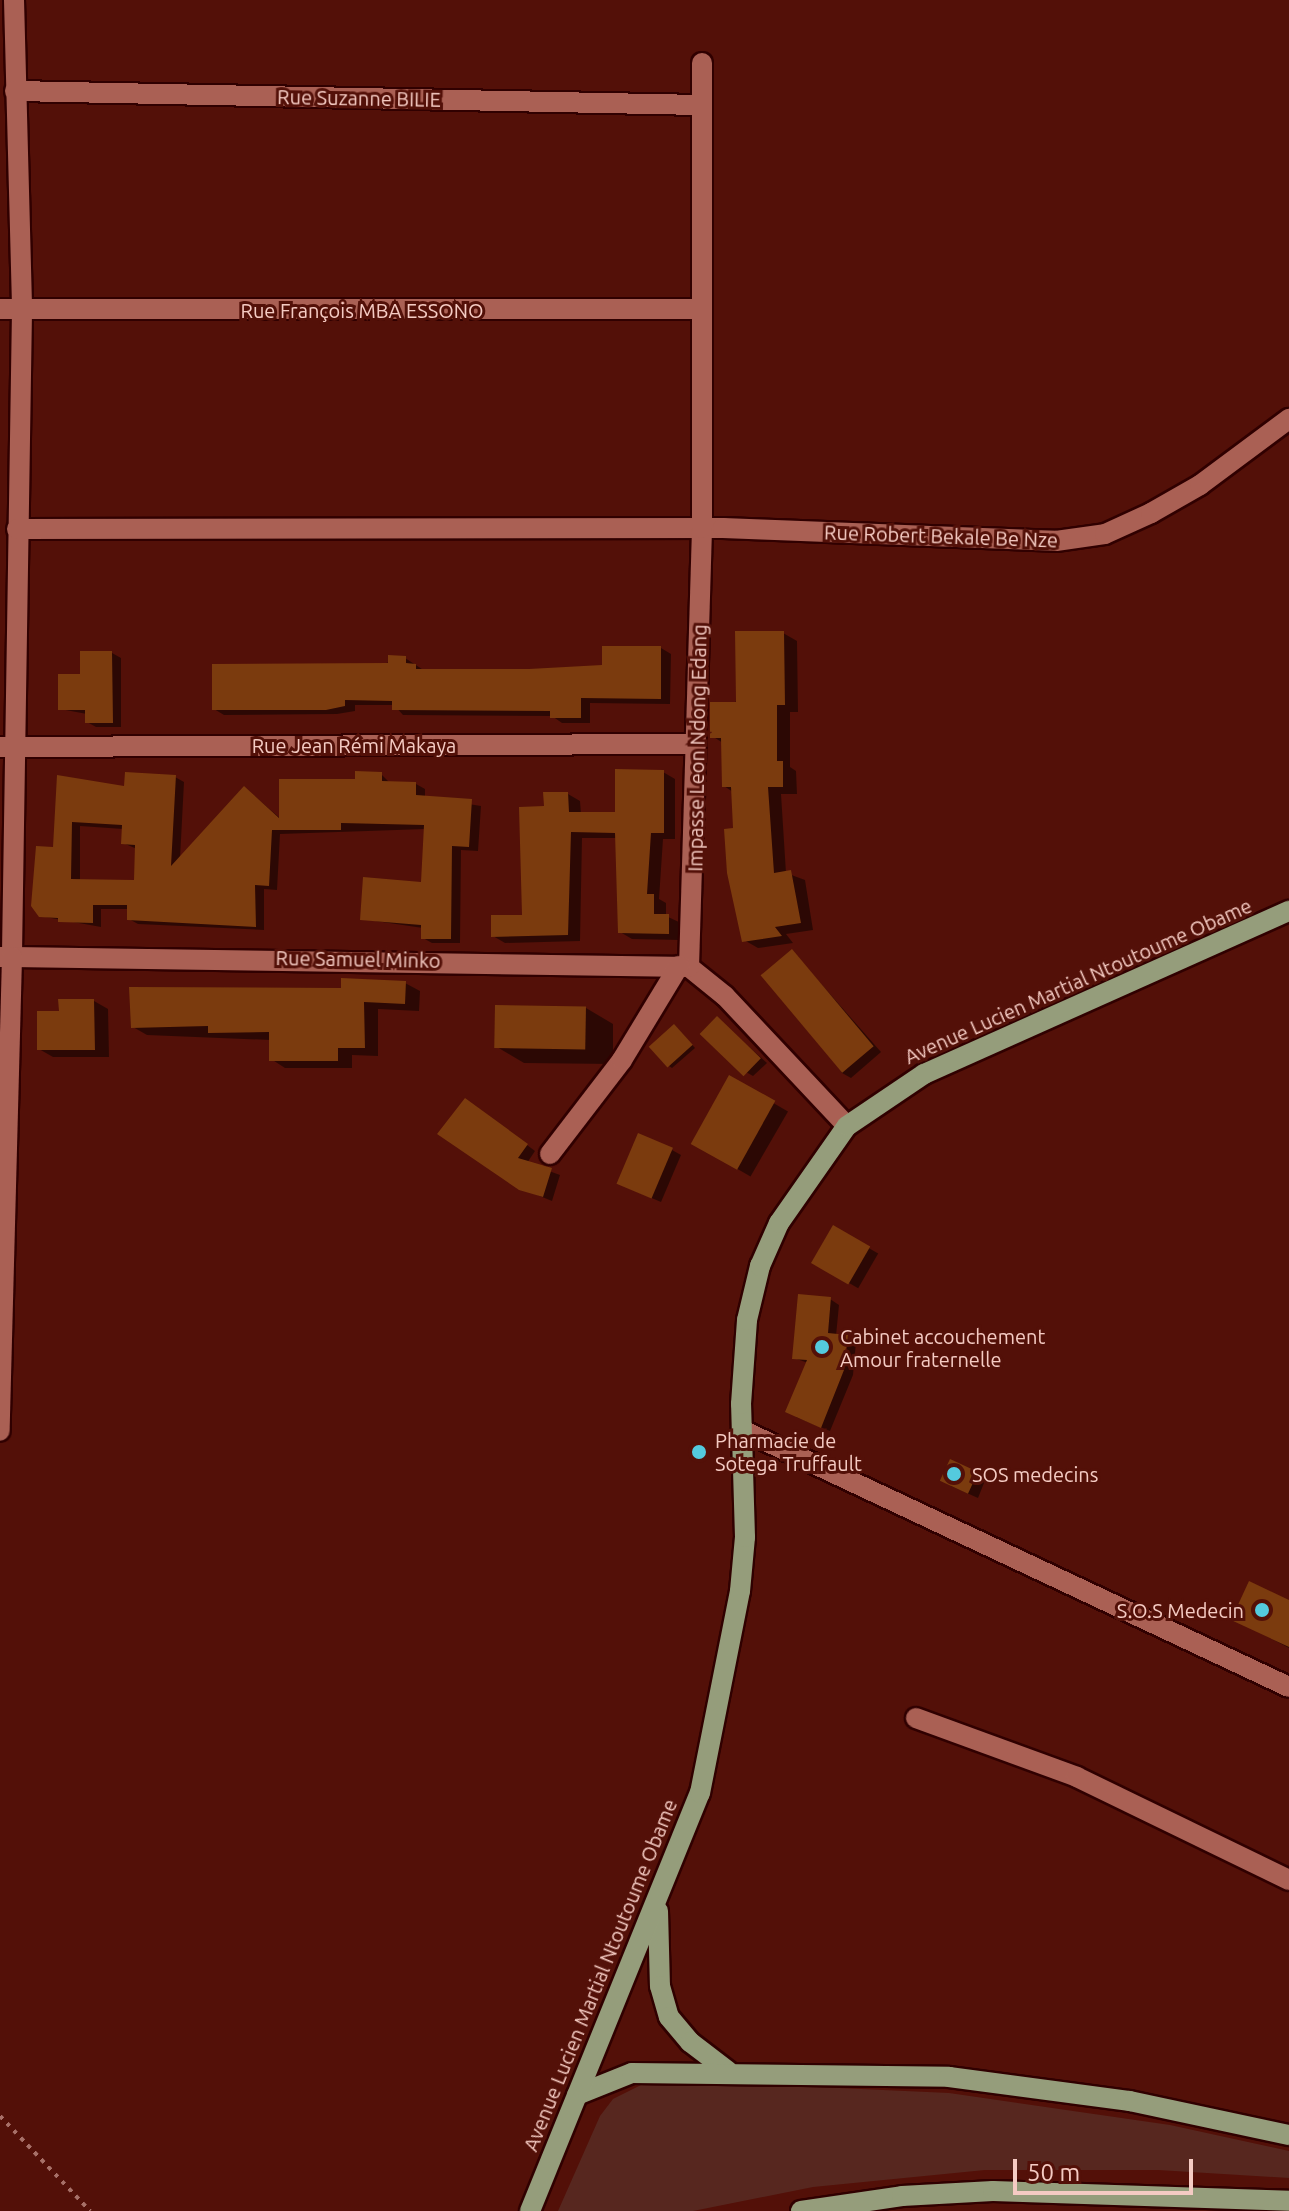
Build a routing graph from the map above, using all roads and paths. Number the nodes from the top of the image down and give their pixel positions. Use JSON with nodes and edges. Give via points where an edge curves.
{"nodes":[{"id":1,"x":14,"y":0,"type":"edge"},
{"id":2,"x":702,"y":63,"type":"dead end"},
{"id":3,"x":15,"y":91,"type":"junction"},
{"id":4,"x":702,"y":105,"type":"junction"},
{"id":5,"x":0,"y":309,"type":"edge"},
{"id":6,"x":702,"y":309,"type":"junction"},
{"id":7,"x":22,"y":310,"type":"junction"},
{"id":8,"x":1289,"y":419,"type":"edge"},
{"id":9,"x":702,"y":528,"type":"junction"},
{"id":10,"x":17,"y":529,"type":"junction"},
{"id":11,"x":696,"y":744,"type":"junction"},
{"id":12,"x":6,"y":747,"type":"edge"},
{"id":13,"x":1289,"y":911,"type":"edge"},
{"id":14,"x":6,"y":957,"type":"edge"},
{"id":15,"x":684,"y":967,"type":"junction"},
{"id":16,"x":847,"y":1126,"type":"junction"},
{"id":17,"x":550,"y":1154,"type":"dead end"},
{"id":18,"x":2,"y":1161,"type":"edge"},
{"id":19,"x":742,"y":1430,"type":"junction"},
{"id":20,"x":0,"y":1431,"type":"edge"},
{"id":21,"x":1289,"y":1687,"type":"edge"},
{"id":22,"x":916,"y":1718,"type":"dead end"},
{"id":23,"x":1289,"y":1880,"type":"edge"},
{"id":24,"x":658,"y":1900,"type":"junction"},
{"id":25,"x":728,"y":2071,"type":"junction"},
{"id":26,"x":577,"y":2095,"type":"junction"},
{"id":27,"x":0,"y":2116,"type":"edge"},
{"id":28,"x":1289,"y":2135,"type":"edge"},
{"id":29,"x":1289,"y":2201,"type":"edge"},
{"id":30,"x":90,"y":2211,"type":"edge"},
{"id":31,"x":530,"y":2211,"type":"edge"},
{"id":32,"x":801,"y":2211,"type":"edge"}],
"edges":[{"from":1,"to":3,"type":"street"},
{"from":2,"to":4,"type":"street","name":"Impasse Leon Ndong Edang"},
{"from":3,"to":4,"type":"street","name":"Rue Suzanne BILIE"},
{"from":3,"to":7,"type":"street"},
{"from":4,"to":6,"type":"street","name":"Impasse Leon Ndong Edang"},
{"from":5,"to":7,"type":"street","name":"Rue François MBA ESSONO"},
{"from":6,"to":7,"type":"street","name":"Rue François MBA ESSONO"},
{"from":6,"to":9,"type":"street","name":"Impasse Leon Ndong Edang"},
{"from":7,"to":10,"type":"street"},
{"from":8,"to":9,"type":"street","name":"Rue Robert Bekale Be Nze","via":[[1200,485],[1105,534],[1001,541]]},
{"from":9,"to":10,"type":"street","name":"Rue Robert Bekale Be Nze"},
{"from":9,"to":11,"type":"street","name":"Impasse Leon Ndong Edang"},
{"from":10,"to":12,"type":"street"},
{"from":11,"to":12,"type":"street","name":"Rue Jean Rémi Makaya"},
{"from":11,"to":15,"type":"street","name":"Impasse Leon Ndong Edang"},
{"from":12,"to":14,"type":"street"},
{"from":13,"to":16,"type":"main road","name":"Avenue Lucien Martial Ntoutoume Obame","via":[[924,1074]]},
{"from":14,"to":15,"type":"street","name":"Rue Samuel Minko"},
{"from":14,"to":18,"type":"street"},
{"from":15,"to":16,"type":"street","via":[[725,996]]},
{"from":15,"to":17,"type":"street"},
{"from":16,"to":19,"type":"main road","name":"Avenue Lucien Martial Ntoutoume Obame","via":[[795,1197],[760,1266],[742,1359]]},
{"from":18,"to":20,"type":"street"},
{"from":19,"to":21,"type":"street"},
{"from":19,"to":24,"type":"main road","name":"Avenue Lucien Martial Ntoutoume Obame","via":[[745,1537],[731,1651],[700,1793]]},
{"from":22,"to":23,"type":"street","via":[[1077,1777]]},
{"from":24,"to":25,"type":"main road","via":[[665,2008],[682,2034]]},
{"from":24,"to":26,"type":"main road","name":"Avenue Lucien Martial Ntoutoume Obame"},
{"from":25,"to":26,"type":"main road","via":[[632,2073]]},
{"from":25,"to":28,"type":"main road","via":[[1009,2083],[1130,2101]]},
{"from":26,"to":31,"type":"main road","name":"Avenue Lucien Martial Ntoutoume Obame"},
{"from":27,"to":30,"type":"path"},
{"from":29,"to":32,"type":"main road","via":[[993,2191],[902,2196]]}]}
